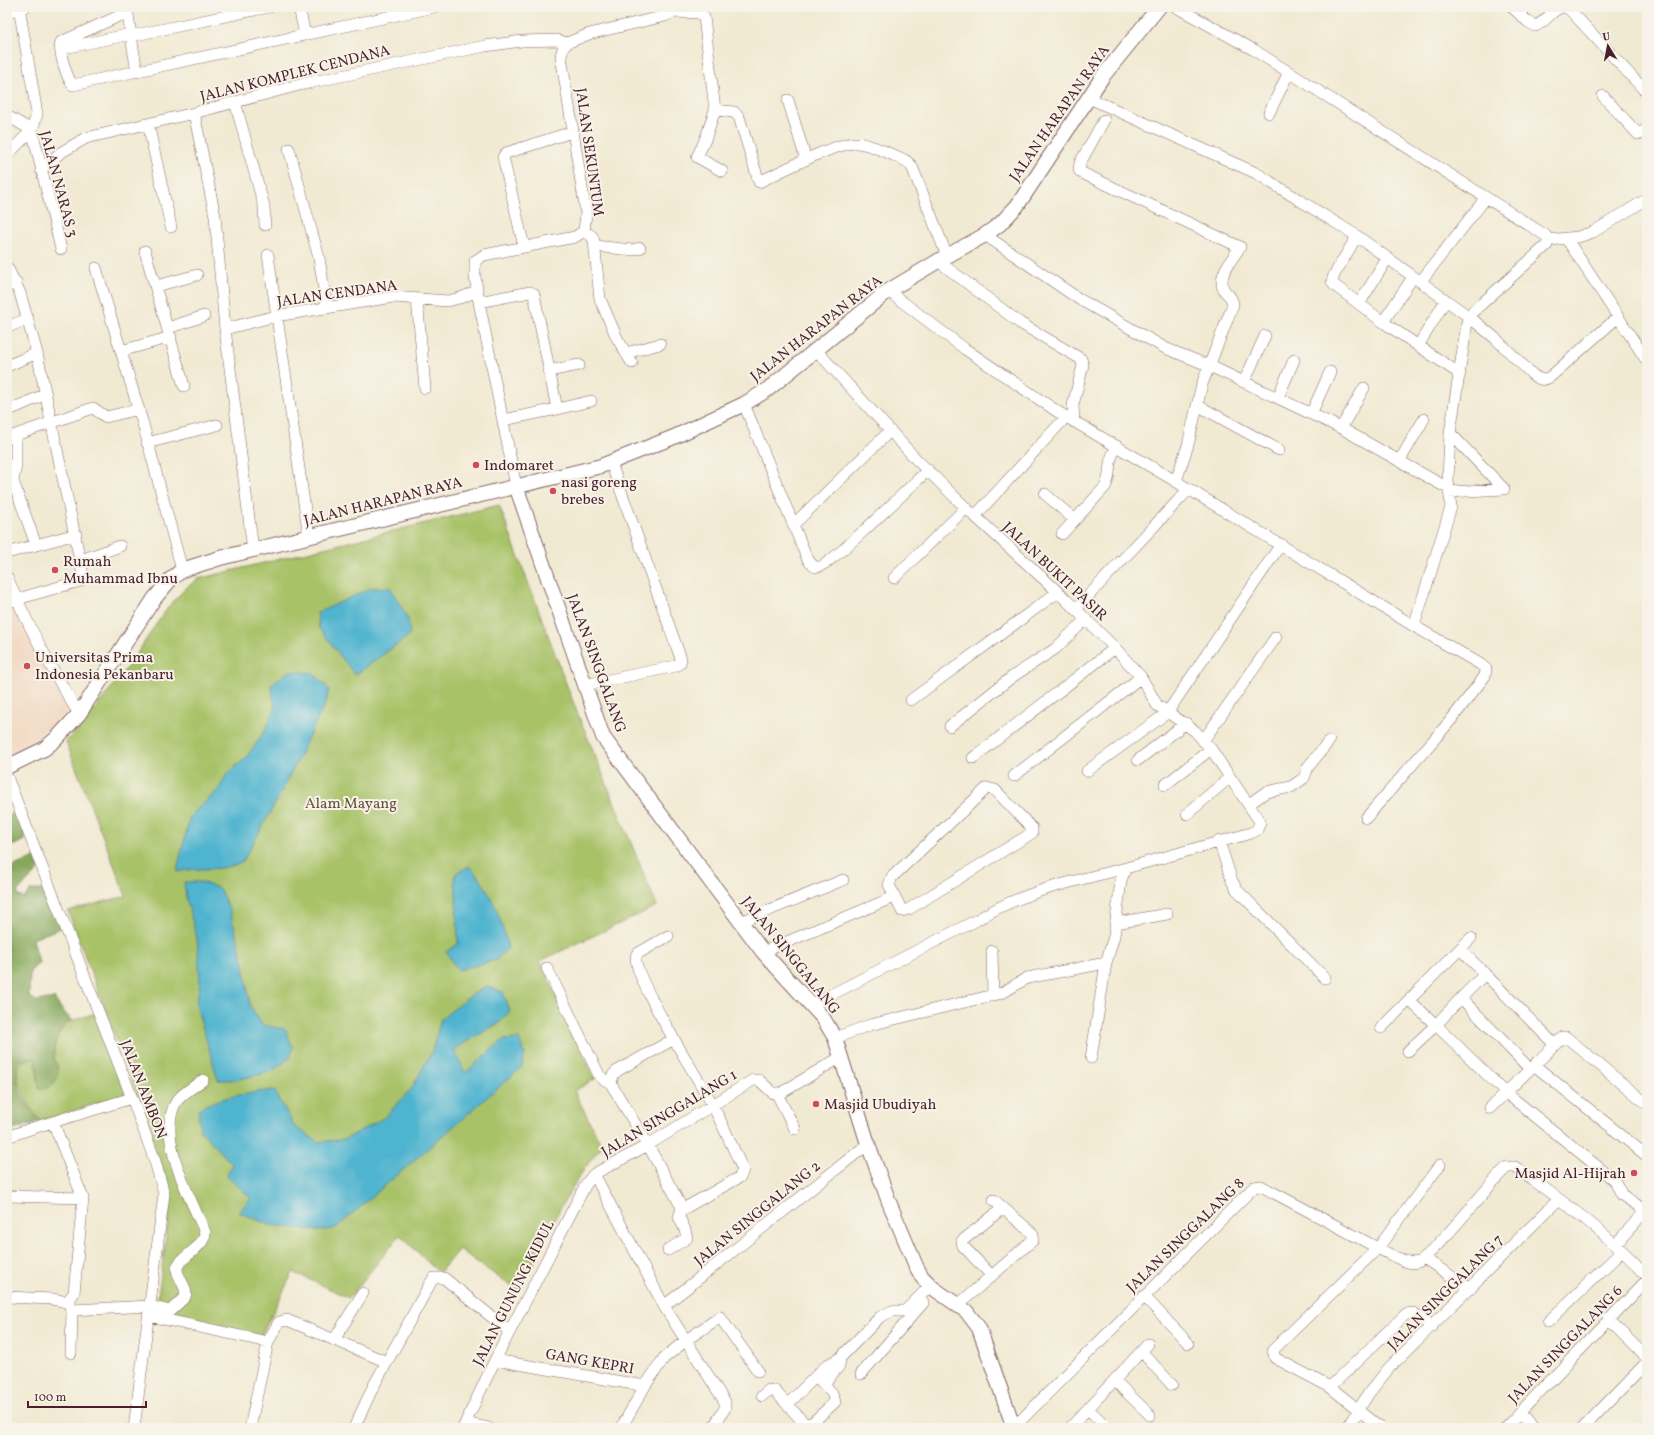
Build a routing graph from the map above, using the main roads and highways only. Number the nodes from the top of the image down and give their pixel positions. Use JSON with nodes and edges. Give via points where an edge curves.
{"nodes":[{"id":1,"x":1159,"y":7,"type":"edge"},
{"id":2,"x":516,"y":486,"type":"junction"},
{"id":3,"x":7,"y":767,"type":"edge"},
{"id":4,"x":1014,"y":1428,"type":"edge"}],
"edges":[{"from":1,"to":2,"type":"main road","name":"JALAN HARAPAN RAYA","via":[[1103,76],[1017,206],[1000,224],[888,291],[767,390],[744,404],[668,440],[611,463]]},
{"from":2,"to":3,"type":"main road","name":"JALAN HARAPAN RAYA","via":[[253,550],[182,570],[154,599],[79,714],[44,749]]},
{"from":2,"to":4,"type":"main road","name":"JALAN SINGGALANG","via":[[607,743],[763,952],[823,1018],[835,1038],[868,1144],[916,1266],[922,1277],[959,1304],[978,1328]]}]}
